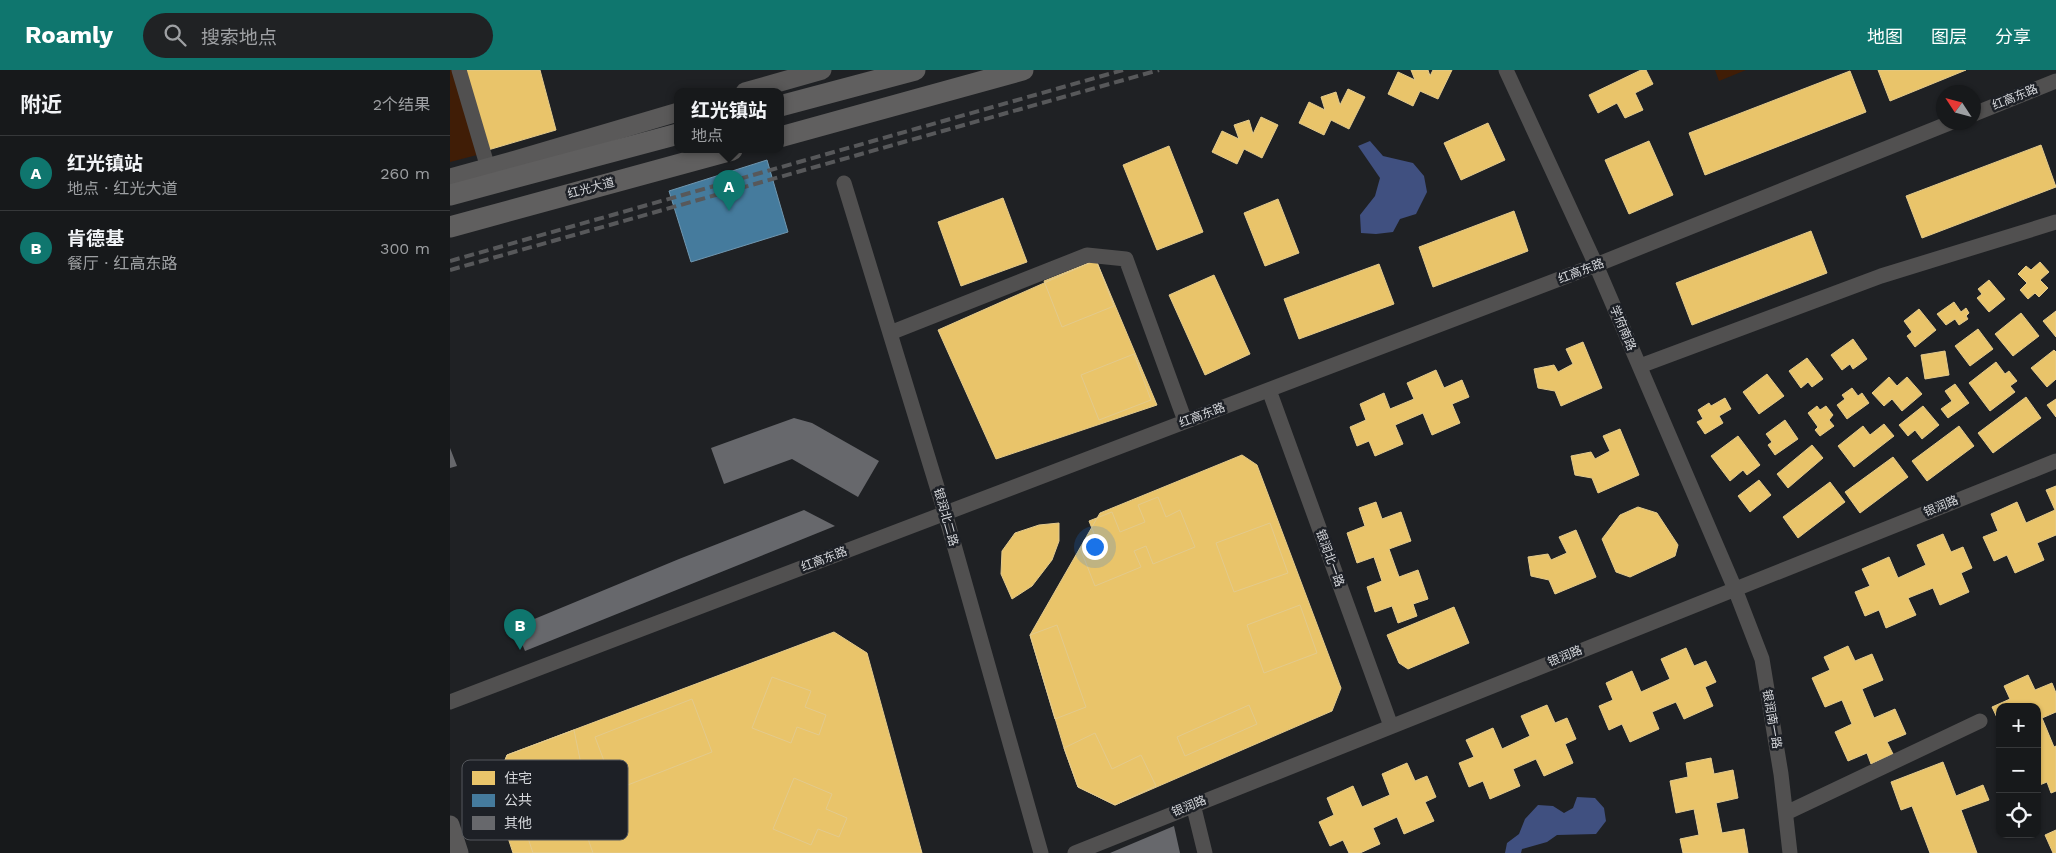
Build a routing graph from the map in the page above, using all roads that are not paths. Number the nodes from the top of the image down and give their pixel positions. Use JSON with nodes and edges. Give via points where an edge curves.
{"nodes":[{"id":1,"x":460,"y":70,"type":"edge"},
{"id":2,"x":915,"y":70,"type":"edge"},
{"id":3,"x":1023,"y":70,"type":"edge"},
{"id":4,"x":1506,"y":70,"type":"edge"},
{"id":5,"x":811,"y":71,"type":"edge"},
{"id":6,"x":2056,"y":81,"type":"edge"},
{"id":7,"x":758,"y":88,"type":"edge"},
{"id":8,"x":784,"y":105,"type":"edge"},
{"id":9,"x":1981,"y":111,"type":"edge"},
{"id":10,"x":674,"y":113,"type":"edge"},
{"id":11,"x":1936,"y":128,"type":"edge"},
{"id":12,"x":674,"y":135,"type":"edge"},
{"id":13,"x":784,"y":136,"type":"edge"},
{"id":14,"x":721,"y":153,"type":"edge"},
{"id":15,"x":488,"y":168,"type":"junction"},
{"id":16,"x":450,"y":178,"type":"edge"},
{"id":17,"x":844,"y":183,"type":"dead end"},
{"id":18,"x":450,"y":195,"type":"edge"},
{"id":19,"x":2056,"y":222,"type":"edge"},
{"id":20,"x":450,"y":227,"type":"edge"},
{"id":21,"x":1596,"y":265,"type":"junction"},
{"id":22,"x":890,"y":334,"type":"junction"},
{"id":23,"x":1640,"y":366,"type":"junction"},
{"id":24,"x":1269,"y":390,"type":"junction"},
{"id":25,"x":1185,"y":421,"type":"junction"},
{"id":26,"x":2056,"y":461,"type":"edge"},
{"id":27,"x":945,"y":513,"type":"junction"},
{"id":28,"x":1735,"y":589,"type":"junction"},
{"id":29,"x":450,"y":702,"type":"edge"},
{"id":30,"x":1980,"y":721,"type":"dead end"},
{"id":31,"x":1391,"y":726,"type":"junction"},
{"id":32,"x":1193,"y":804,"type":"junction"},
{"id":33,"x":1786,"y":813,"type":"junction"},
{"id":34,"x":450,"y":825,"type":"edge"},
{"id":35,"x":459,"y":853,"type":"edge"},
{"id":36,"x":1041,"y":853,"type":"edge"},
{"id":37,"x":1075,"y":853,"type":"edge"},
{"id":38,"x":1205,"y":853,"type":"edge"},
{"id":39,"x":1790,"y":853,"type":"edge"}],
"edges":[{"from":1,"to":15,"type":"street"},
{"from":2,"to":8,"type":"highway"},
{"from":3,"to":13,"type":"highway"},
{"from":4,"to":21,"type":"street","name":"学府南路"},
{"from":5,"to":7,"type":"main road"},
{"from":6,"to":9,"type":"street","name":"红高东路"},
{"from":10,"to":15,"type":"main road"},
{"from":11,"to":21,"type":"street","name":"红高东路"},
{"from":12,"to":18,"type":"highway"},
{"from":14,"to":20,"type":"highway","name":"红光大道"},
{"from":15,"to":16,"type":"main road"},
{"from":17,"to":22,"type":"street","name":"银润北二路"},
{"from":19,"to":23,"type":"street","via":[[1881,276]]},
{"from":21,"to":23,"type":"street","name":"学府南路"},
{"from":21,"to":24,"type":"street","name":"红高东路"},
{"from":22,"to":25,"type":"street","via":[[1087,255],[1126,259]]},
{"from":22,"to":27,"type":"street","name":"银润北二路"},
{"from":23,"to":28,"type":"street","name":"学府南路"},
{"from":24,"to":25,"type":"street","name":"红高东路"},
{"from":24,"to":31,"type":"street","name":"银润北一路"},
{"from":25,"to":27,"type":"street","name":"红高东路"},
{"from":26,"to":28,"type":"street","name":"银润路"},
{"from":27,"to":29,"type":"street","name":"红高东路"},
{"from":27,"to":36,"type":"street","name":"银润北二路"},
{"from":28,"to":31,"type":"street","name":"银润路"},
{"from":28,"to":33,"type":"street","name":"银润南一路","via":[[1762,659]]},
{"from":30,"to":33,"type":"street"},
{"from":31,"to":32,"type":"street","name":"银润路"},
{"from":32,"to":37,"type":"street","name":"银润路"},
{"from":32,"to":38,"type":"street"},
{"from":33,"to":39,"type":"street","name":"银润南一路"},
{"from":34,"to":35,"type":"main road"}]}
